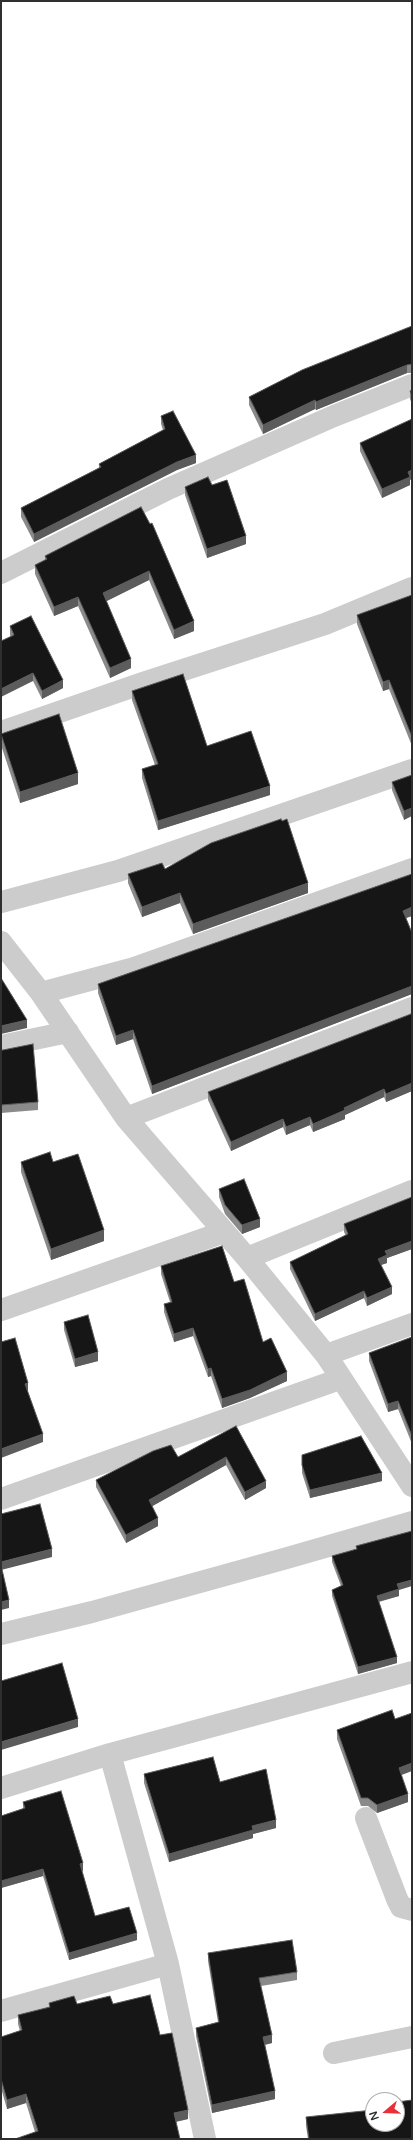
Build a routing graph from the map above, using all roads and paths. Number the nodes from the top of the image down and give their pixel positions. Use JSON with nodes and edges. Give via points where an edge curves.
{"nodes":[{"id":1,"x":412,"y":385,"type":"edge"},
{"id":2,"x":1,"y":573,"type":"edge"},
{"id":3,"x":412,"y":588,"type":"edge"},
{"id":4,"x":1,"y":732,"type":"edge"},
{"id":5,"x":412,"y":770,"type":"edge"},
{"id":6,"x":412,"y":869,"type":"edge"},
{"id":7,"x":1,"y":902,"type":"edge"},
{"id":8,"x":1,"y":942,"type":"edge"},
{"id":9,"x":40,"y":994,"type":"junction"},
{"id":10,"x":412,"y":1008,"type":"edge"},
{"id":11,"x":68,"y":1032,"type":"junction"},
{"id":12,"x":1,"y":1046,"type":"edge"},
{"id":13,"x":126,"y":1118,"type":"junction"},
{"id":14,"x":412,"y":1191,"type":"edge"},
{"id":15,"x":224,"y":1232,"type":"junction"},
{"id":16,"x":247,"y":1258,"type":"junction"},
{"id":17,"x":1,"y":1310,"type":"edge"},
{"id":18,"x":412,"y":1324,"type":"edge"},
{"id":19,"x":326,"y":1355,"type":"junction"},
{"id":20,"x":340,"y":1379,"type":"junction"},
{"id":21,"x":412,"y":1485,"type":"edge"},
{"id":22,"x":1,"y":1499,"type":"edge"},
{"id":23,"x":412,"y":1522,"type":"edge"},
{"id":24,"x":1,"y":1634,"type":"edge"},
{"id":25,"x":412,"y":1672,"type":"edge"},
{"id":26,"x":110,"y":1754,"type":"junction"},
{"id":27,"x":1,"y":1788,"type":"edge"},
{"id":28,"x":366,"y":1818,"type":"dead end"},
{"id":29,"x":412,"y":1910,"type":"edge"},
{"id":30,"x":168,"y":1964,"type":"junction"},
{"id":31,"x":1,"y":2011,"type":"edge"},
{"id":32,"x":412,"y":2037,"type":"edge"},
{"id":33,"x":334,"y":2053,"type":"dead end"},
{"id":34,"x":205,"y":2139,"type":"edge"}],
"edges":[{"from":1,"to":2,"type":"street","via":[[334,416],[168,489]]},
{"from":3,"to":4,"type":"street","via":[[325,624]]},
{"from":5,"to":7,"type":"street","via":[[118,871]]},
{"from":6,"to":9,"type":"street","via":[[131,969]]},
{"from":8,"to":9,"type":"street"},
{"from":9,"to":11,"type":"street"},
{"from":10,"to":13,"type":"street"},
{"from":11,"to":12,"type":"street"},
{"from":11,"to":13,"type":"street"},
{"from":13,"to":15,"type":"street"},
{"from":14,"to":16,"type":"street"},
{"from":15,"to":16,"type":"street"},
{"from":15,"to":17,"type":"street"},
{"from":16,"to":19,"type":"street"},
{"from":18,"to":19,"type":"street"},
{"from":19,"to":20,"type":"street"},
{"from":20,"to":21,"type":"street"},
{"from":20,"to":22,"type":"street"},
{"from":23,"to":24,"type":"street","via":[[92,1612]]},
{"from":25,"to":26,"type":"street"},
{"from":26,"to":27,"type":"street"},
{"from":26,"to":30,"type":"street"},
{"from":28,"to":29,"type":"street","via":[[397,1899],[401,1907]]},
{"from":30,"to":31,"type":"street"},
{"from":30,"to":34,"type":"street"},
{"from":32,"to":33,"type":"street"}]}
